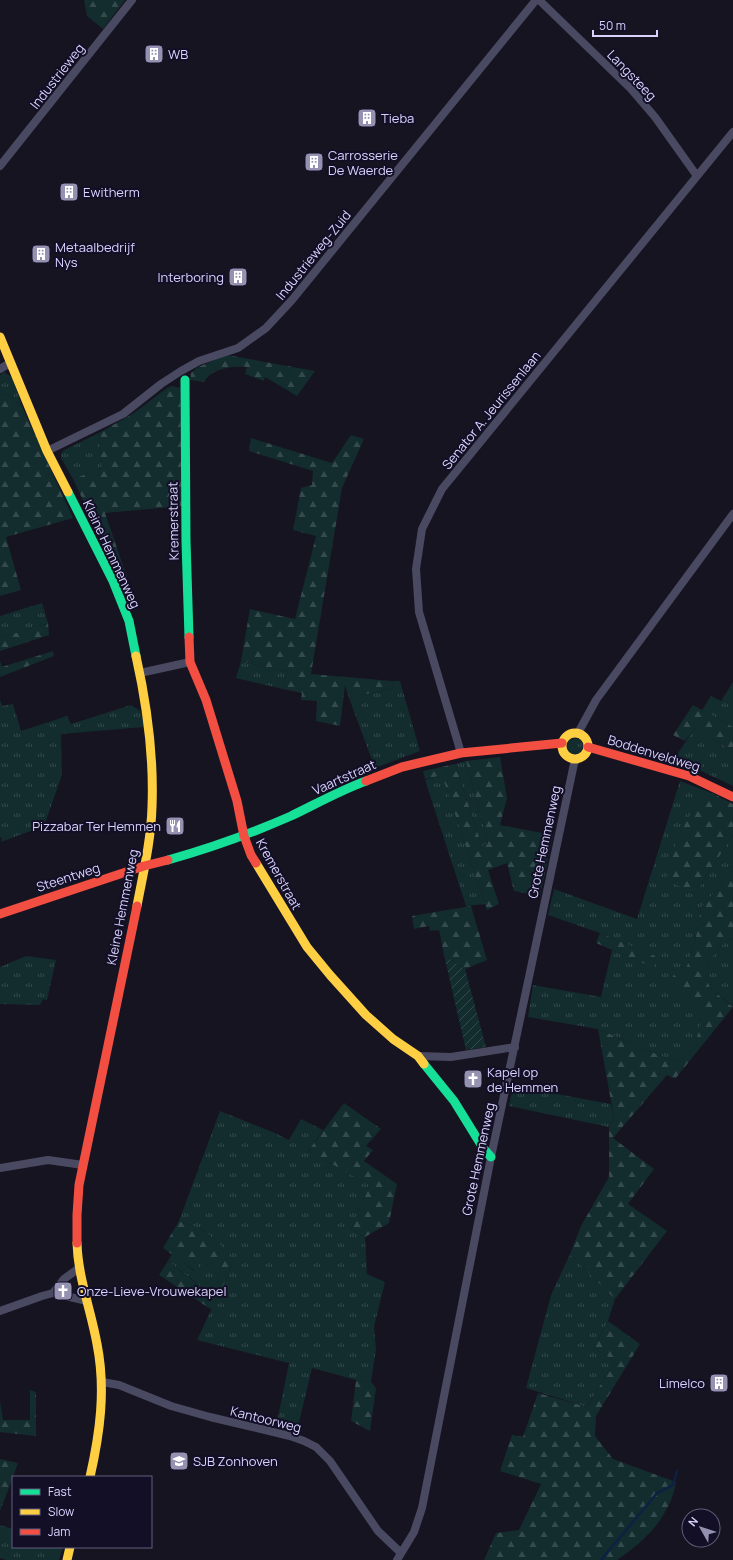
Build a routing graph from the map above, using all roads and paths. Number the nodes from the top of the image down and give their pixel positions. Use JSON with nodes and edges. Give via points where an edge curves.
{"nodes":[{"id":1,"x":132,"y":0,"type":"edge"},
{"id":2,"x":537,"y":0,"type":"edge"},
{"id":3,"x":733,"y":132,"type":"edge"},
{"id":4,"x":0,"y":166,"type":"edge"},
{"id":5,"x":697,"y":176,"type":"junction"},
{"id":6,"x":0,"y":337,"type":"edge"},
{"id":7,"x":10,"y":363,"type":"junction"},
{"id":8,"x":0,"y":369,"type":"edge"},
{"id":9,"x":185,"y":380,"type":"dead end"},
{"id":10,"x":48,"y":451,"type":"junction"},
{"id":11,"x":733,"y":514,"type":"edge"},
{"id":12,"x":190,"y":662,"type":"junction"},
{"id":13,"x":140,"y":673,"type":"junction"},
{"id":14,"x":578,"y":733,"type":"junction"},
{"id":15,"x":562,"y":743,"type":"junction"},
{"id":16,"x":588,"y":747,"type":"junction"},
{"id":17,"x":461,"y":753,"type":"junction"},
{"id":18,"x":575,"y":759,"type":"junction"},
{"id":19,"x":733,"y":797,"type":"edge"},
{"id":20,"x":244,"y":836,"type":"junction"},
{"id":21,"x":144,"y":866,"type":"junction"},
{"id":22,"x":0,"y":914,"type":"edge"},
{"id":23,"x":515,"y":1047,"type":"junction"},
{"id":24,"x":418,"y":1056,"type":"junction"},
{"id":25,"x":491,"y":1157,"type":"junction"},
{"id":26,"x":83,"y":1165,"type":"junction"},
{"id":27,"x":0,"y":1168,"type":"edge"},
{"id":28,"x":79,"y":1268,"type":"junction"},
{"id":29,"x":53,"y":1293,"type":"junction"},
{"id":30,"x":87,"y":1301,"type":"junction"},
{"id":31,"x":0,"y":1311,"type":"edge"},
{"id":32,"x":102,"y":1382,"type":"junction"},
{"id":33,"x":90,"y":1476,"type":"edge"},
{"id":34,"x":70,"y":1548,"type":"edge"},
{"id":35,"x":399,"y":1556,"type":"edge"},
{"id":36,"x":67,"y":1560,"type":"edge"}],
"edges":[{"from":1,"to":4,"type":"street","name":"Industrieweg"},
{"from":2,"to":5,"type":"street","name":"Langsteeg","via":[[631,89],[655,117]]},
{"from":2,"to":10,"type":"street","name":"Industrieweg-Zuid","via":[[292,300],[266,328],[238,348],[199,361],[181,371],[123,414]]},
{"from":3,"to":5,"type":"street","name":"Senator A. Jeurissenlaan"},
{"from":5,"to":17,"type":"street","name":"Senator A. Jeurissenlaan","via":[[442,489],[422,529],[416,569],[419,612]]},
{"from":6,"to":7,"type":"street","name":"Kleine Hemmenweg"},
{"from":7,"to":8,"type":"street"},
{"from":7,"to":10,"type":"street","name":"Kleine Hemmenweg"},
{"from":9,"to":12,"type":"street","name":"Kremerstraat"},
{"from":10,"to":13,"type":"street","name":"Kleine Hemmenweg","via":[[122,600]]},
{"from":11,"to":14,"type":"street","via":[[596,700]]},
{"from":12,"to":13,"type":"street"},
{"from":12,"to":20,"type":"street","name":"Kremerstraat","via":[[206,700],[237,801]]},
{"from":13,"to":21,"type":"street","name":"Kleine Hemmenweg","via":[[152,756],[152,808]]},
{"from":14,"to":15,"type":"street","via":[[569,734]]},
{"from":14,"to":16,"type":"street","via":[[584,736]]},
{"from":15,"to":17,"type":"street","name":"Vaartstraat"},
{"from":15,"to":18,"type":"street","via":[[564,754]]},
{"from":16,"to":18,"type":"street","via":[[582,757]]},
{"from":16,"to":19,"type":"street","name":"Boddenveldweg","via":[[689,776]]},
{"from":17,"to":20,"type":"street","name":"Vaartstraat","via":[[402,767],[360,783]]},
{"from":18,"to":23,"type":"street","name":"Grote Hemmenweg"},
{"from":20,"to":21,"type":"street","name":"Vaartstraat"},
{"from":20,"to":24,"type":"street","name":"Kremerstraat","via":[[251,855],[307,947],[366,1015]]},
{"from":21,"to":22,"type":"street","name":"Steentweg"},
{"from":21,"to":26,"type":"street","name":"Kleine Hemmenweg"},
{"from":23,"to":24,"type":"street","via":[[451,1057]]},
{"from":23,"to":25,"type":"street","name":"Grote Hemmenweg"},
{"from":24,"to":25,"type":"street","name":"Kremerstraat","via":[[454,1101],[478,1141]]},
{"from":25,"to":35,"type":"street","name":"Grote Hemmenweg","via":[[422,1508],[414,1532]]},
{"from":26,"to":27,"type":"street","via":[[48,1160]]},
{"from":26,"to":28,"type":"street","name":"Kleine Hemmenweg","via":[[76,1208]]},
{"from":28,"to":29,"type":"street"},
{"from":28,"to":30,"type":"street","name":"Kleine Hemmenweg"},
{"from":29,"to":30,"type":"street"},
{"from":29,"to":31,"type":"street"},
{"from":30,"to":32,"type":"street","name":"Kleine Hemmenweg","via":[[100,1357]]},
{"from":32,"to":33,"type":"street","name":"Kleine Hemmenweg","via":[[100,1432]]},
{"from":32,"to":35,"type":"street","name":"Kantoorweg","via":[[119,1385],[171,1406],[290,1436],[316,1448],[330,1460],[378,1532]]},
{"from":34,"to":36,"type":"street"}]}
